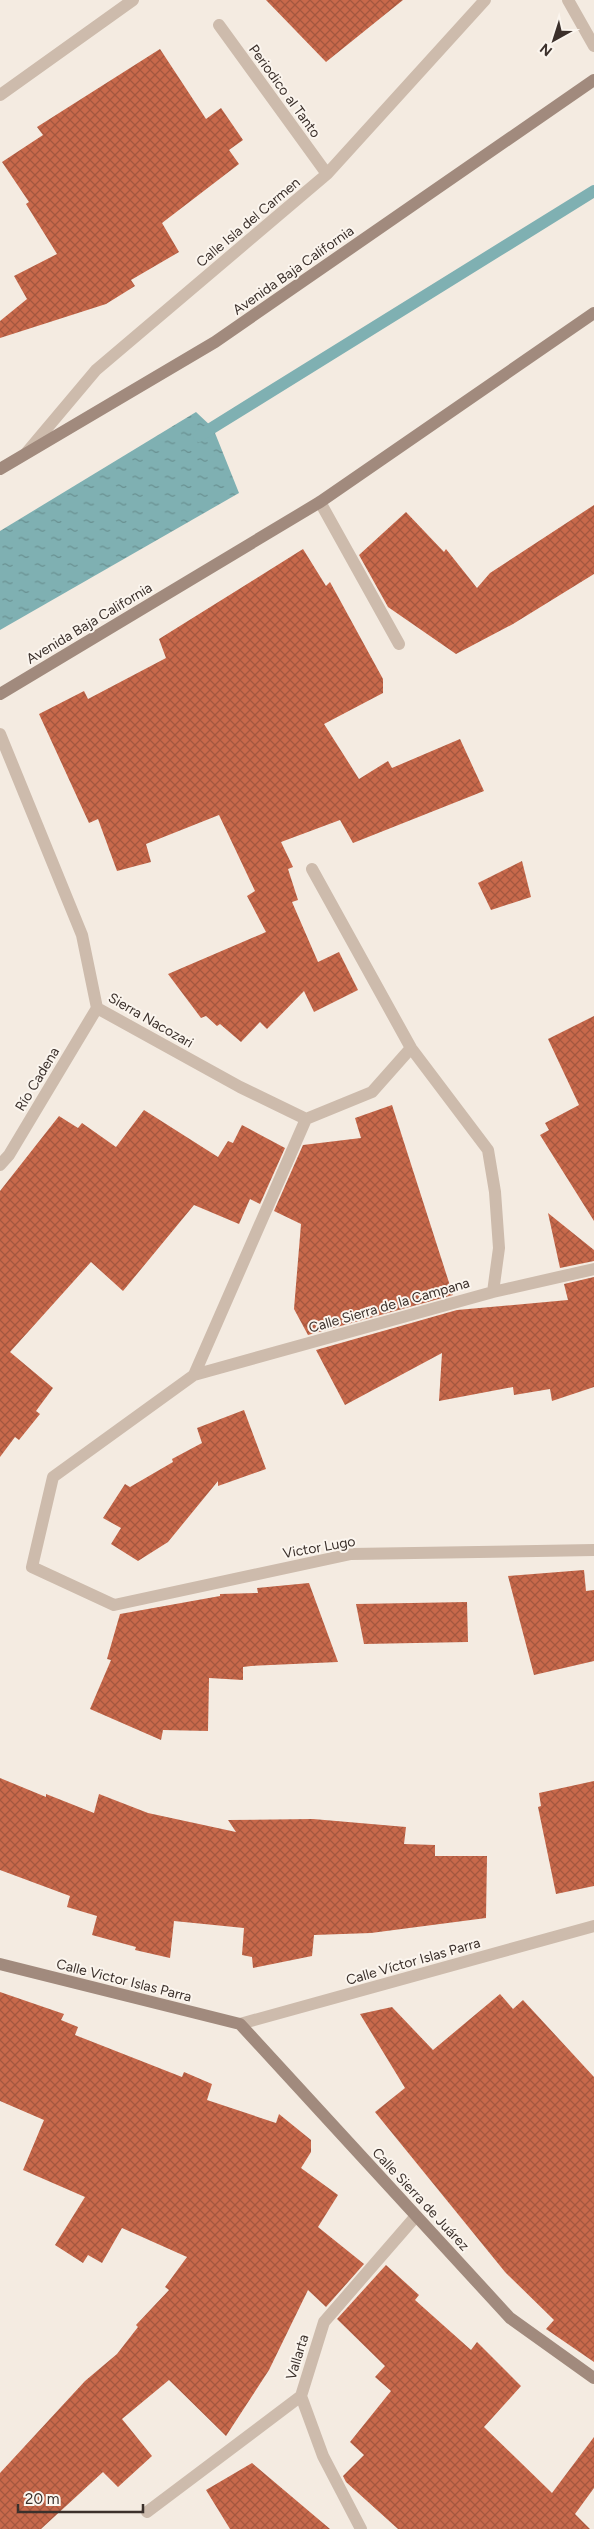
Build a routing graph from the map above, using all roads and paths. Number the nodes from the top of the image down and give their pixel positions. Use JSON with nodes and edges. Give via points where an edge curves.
{"nodes":[{"id":1,"x":133,"y":0,"type":"edge"},
{"id":2,"x":485,"y":0,"type":"edge"},
{"id":3,"x":568,"y":0,"type":"edge"},
{"id":4,"x":219,"y":25,"type":"dead end"},
{"id":5,"x":594,"y":46,"type":"edge"},
{"id":6,"x":594,"y":80,"type":"edge"},
{"id":7,"x":0,"y":95,"type":"edge"},
{"id":8,"x":327,"y":174,"type":"junction"},
{"id":9,"x":594,"y":312,"type":"edge"},
{"id":10,"x":22,"y":458,"type":"junction"},
{"id":11,"x":0,"y":469,"type":"edge"},
{"id":12,"x":320,"y":502,"type":"junction"},
{"id":13,"x":400,"y":644,"type":"dead end"},
{"id":14,"x":0,"y":694,"type":"edge"},
{"id":15,"x":0,"y":734,"type":"edge"},
{"id":16,"x":312,"y":868,"type":"dead end"},
{"id":17,"x":97,"y":1008,"type":"junction"},
{"id":18,"x":411,"y":1048,"type":"junction"},
{"id":19,"x":306,"y":1119,"type":"junction"},
{"id":20,"x":0,"y":1165,"type":"edge"},
{"id":21,"x":594,"y":1269,"type":"edge"},
{"id":22,"x":493,"y":1292,"type":"junction"},
{"id":23,"x":194,"y":1375,"type":"junction"},
{"id":24,"x":594,"y":1550,"type":"edge"},
{"id":25,"x":594,"y":1926,"type":"edge"},
{"id":26,"x":0,"y":1964,"type":"edge"},
{"id":27,"x":240,"y":2024,"type":"junction"},
{"id":28,"x":416,"y":2216,"type":"junction"},
{"id":29,"x":594,"y":2378,"type":"edge"},
{"id":30,"x":301,"y":2396,"type":"junction"},
{"id":31,"x":147,"y":2512,"type":"dead end"},
{"id":32,"x":361,"y":2529,"type":"edge"}],
"edges":[{"from":1,"to":7,"type":"street"},
{"from":2,"to":8,"type":"street","name":"Calle Isla del Carmen"},
{"from":3,"to":5,"type":"street"},
{"from":4,"to":8,"type":"street","name":"Periodico al Tanto"},
{"from":6,"to":10,"type":"main road","name":"Avenida Baja California","via":[[215,342]]},
{"from":8,"to":10,"type":"street","name":"Calle Isla del Carmen","via":[[96,370]]},
{"from":9,"to":12,"type":"main road","name":"Avenida Baja California"},
{"from":10,"to":11,"type":"main road","name":"Avenida Baja California"},
{"from":12,"to":13,"type":"street"},
{"from":12,"to":14,"type":"main road","name":"Avenida Baja California"},
{"from":15,"to":17,"type":"street","name":"Sierra Nacozari","via":[[82,935]]},
{"from":16,"to":18,"type":"street"},
{"from":17,"to":19,"type":"street","name":"Sierra Nacozari","via":[[231,1082]]},
{"from":17,"to":20,"type":"street","name":"Río Cadena"},
{"from":18,"to":19,"type":"street","via":[[372,1092]]},
{"from":18,"to":22,"type":"street","via":[[488,1150],[499,1248]]},
{"from":19,"to":23,"type":"street"},
{"from":21,"to":22,"type":"street","name":"Calle Sierra de la Campana"},
{"from":22,"to":23,"type":"street","name":"Calle Sierra de la Campana"},
{"from":23,"to":24,"type":"street","name":"Victor Lugo","via":[[53,1477],[32,1567],[114,1605],[351,1554]]},
{"from":25,"to":27,"type":"street","name":"Calle Víctor Islas Parra"},
{"from":26,"to":27,"type":"main road","name":"Calle Victor Islas Parra"},
{"from":27,"to":28,"type":"main road","name":"Calle Sierra de Juárez"},
{"from":28,"to":29,"type":"main road","name":"Calle Sierra de Juárez","via":[[510,2318]]},
{"from":28,"to":30,"type":"street","name":"Vallarta","via":[[324,2322]]},
{"from":30,"to":31,"type":"street"},
{"from":30,"to":32,"type":"street","name":"Vallarta","via":[[323,2456]]}]}
